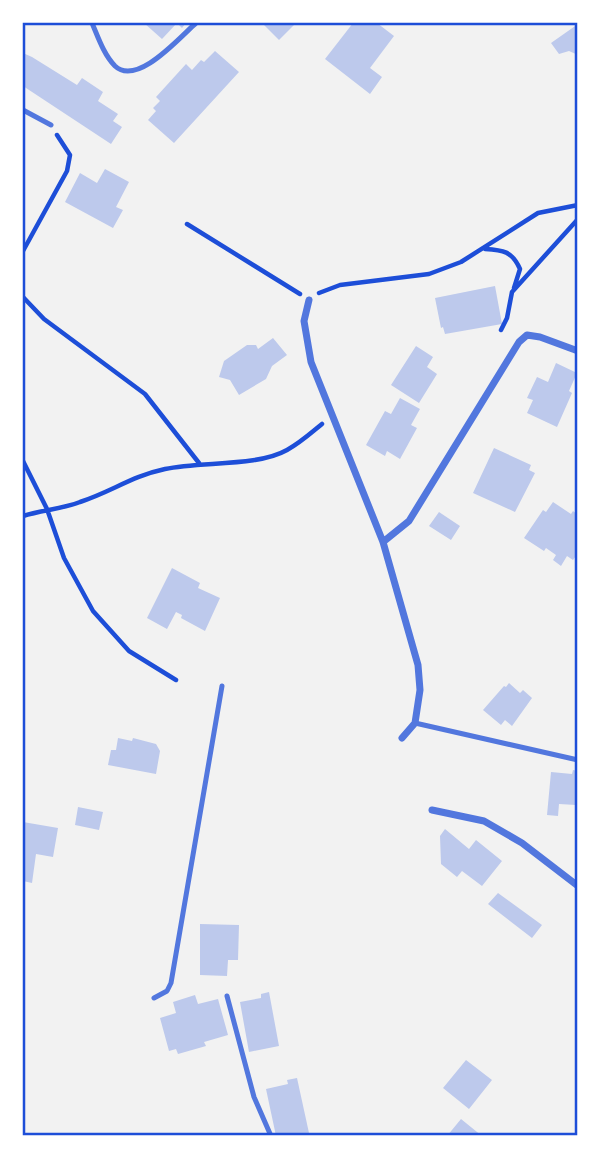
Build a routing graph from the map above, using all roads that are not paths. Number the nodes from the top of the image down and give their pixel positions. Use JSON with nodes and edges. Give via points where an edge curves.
{"nodes":[{"id":1,"x":92,"y":23,"type":"edge"},
{"id":2,"x":196,"y":23,"type":"edge"},
{"id":3,"x":23,"y":110,"type":"edge"},
{"id":4,"x":51,"y":125,"type":"road end"},
{"id":5,"x":309,"y":300,"type":"road end"},
{"id":6,"x":578,"y":351,"type":"edge"},
{"id":7,"x":383,"y":542,"type":"junction"},
{"id":8,"x":222,"y":687,"type":"dead end"},
{"id":9,"x":415,"y":723,"type":"junction"},
{"id":10,"x":402,"y":738,"type":"dead end"},
{"id":11,"x":578,"y":760,"type":"edge"},
{"id":12,"x":432,"y":810,"type":"dead end"},
{"id":13,"x":578,"y":886,"type":"edge"},
{"id":14,"x":227,"y":996,"type":"dead end"},
{"id":15,"x":154,"y":998,"type":"dead end"},
{"id":16,"x":271,"y":1136,"type":"edge"}],
"edges":[{"from":1,"to":2,"type":"lane","via":[[108,57],[118,69],[131,72],[144,68]]},
{"from":3,"to":4,"type":"lane"},
{"from":5,"to":7,"type":"street","via":[[304,321],[311,362]]},
{"from":6,"to":7,"type":"street","via":[[527,335],[519,342],[410,521]]},
{"from":7,"to":9,"type":"street","via":[[418,664]]},
{"from":8,"to":15,"type":"lane","via":[[171,983]]},
{"from":9,"to":10,"type":"street"},
{"from":9,"to":11,"type":"lane"},
{"from":12,"to":13,"type":"street","via":[[484,821],[523,843]]},
{"from":14,"to":16,"type":"lane","via":[[254,1097]]}]}
